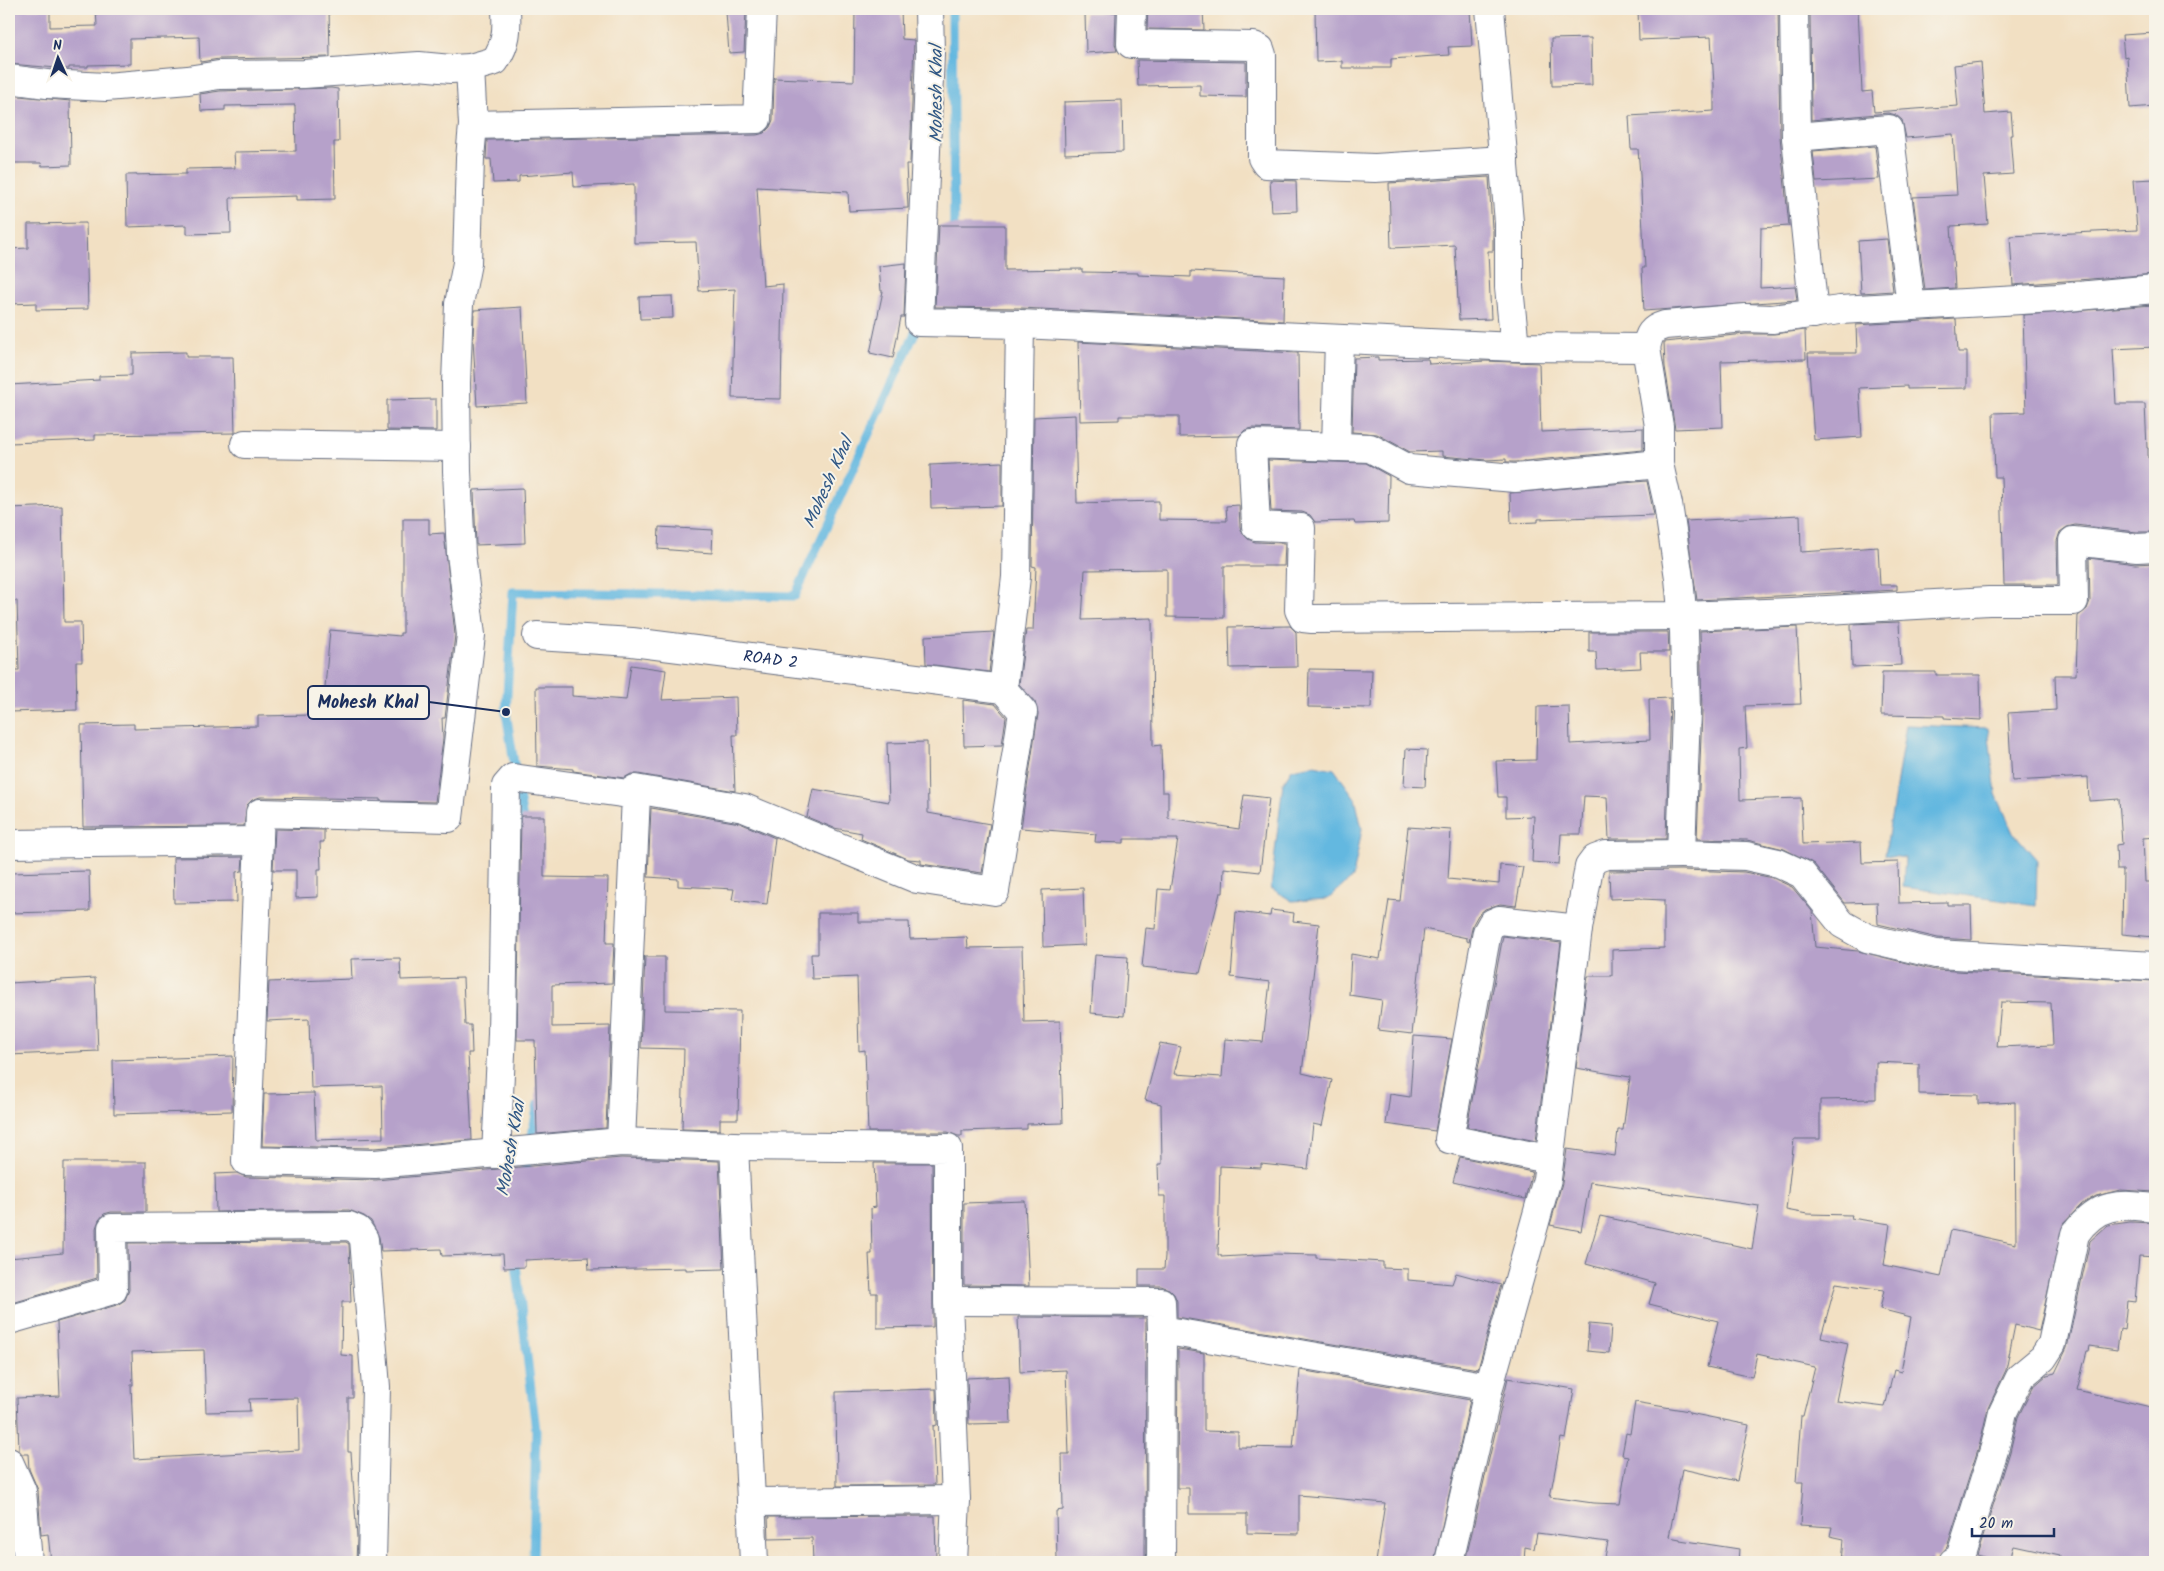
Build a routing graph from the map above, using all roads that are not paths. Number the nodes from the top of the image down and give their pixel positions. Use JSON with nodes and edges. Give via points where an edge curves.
{"nodes":[{"id":1,"x":506,"y":9,"type":"edge"},
{"id":2,"x":762,"y":9,"type":"edge"},
{"id":3,"x":929,"y":9,"type":"edge"},
{"id":4,"x":1132,"y":9,"type":"edge"},
{"id":5,"x":1490,"y":9,"type":"edge"},
{"id":6,"x":1794,"y":9,"type":"edge"},
{"id":7,"x":470,"y":68,"type":"junction"},
{"id":8,"x":9,"y":79,"type":"edge"},
{"id":9,"x":473,"y":125,"type":"junction"},
{"id":10,"x":1796,"y":137,"type":"junction"},
{"id":11,"x":1504,"y":160,"type":"junction"},
{"id":12,"x":2155,"y":289,"type":"edge"},
{"id":13,"x":1911,"y":306,"type":"junction"},
{"id":14,"x":1814,"y":314,"type":"junction"},
{"id":15,"x":1020,"y":324,"type":"junction"},
{"id":16,"x":1339,"y":339,"type":"junction"},
{"id":17,"x":1515,"y":347,"type":"junction"},
{"id":18,"x":1646,"y":348,"type":"junction"},
{"id":19,"x":245,"y":444,"type":"dead end"},
{"id":20,"x":457,"y":447,"type":"junction"},
{"id":21,"x":1336,"y":447,"type":"junction"},
{"id":22,"x":1659,"y":464,"type":"junction"},
{"id":23,"x":2155,"y":547,"type":"edge"},
{"id":24,"x":1681,"y":616,"type":"junction"},
{"id":25,"x":537,"y":636,"type":"dead end"},
{"id":26,"x":1003,"y":688,"type":"junction"},
{"id":27,"x":636,"y":795,"type":"junction"},
{"id":28,"x":259,"y":840,"type":"junction"},
{"id":29,"x":9,"y":844,"type":"edge"},
{"id":30,"x":1681,"y":854,"type":"junction"},
{"id":31,"x":1578,"y":929,"type":"junction"},
{"id":32,"x":2155,"y":966,"type":"edge"},
{"id":33,"x":621,"y":1142,"type":"junction"},
{"id":34,"x":734,"y":1146,"type":"junction"},
{"id":35,"x":496,"y":1154,"type":"junction"},
{"id":36,"x":1548,"y":1159,"type":"junction"},
{"id":37,"x":2155,"y":1208,"type":"edge"},
{"id":38,"x":948,"y":1301,"type":"junction"},
{"id":39,"x":9,"y":1320,"type":"edge"},
{"id":40,"x":1162,"y":1330,"type":"junction"},
{"id":41,"x":1489,"y":1387,"type":"junction"},
{"id":42,"x":9,"y":1462,"type":"edge"},
{"id":43,"x":956,"y":1500,"type":"junction"},
{"id":44,"x":751,"y":1502,"type":"junction"},
{"id":45,"x":28,"y":1562,"type":"edge"},
{"id":46,"x":372,"y":1562,"type":"edge"},
{"id":47,"x":754,"y":1562,"type":"edge"},
{"id":48,"x":953,"y":1562,"type":"edge"},
{"id":49,"x":1161,"y":1562,"type":"edge"},
{"id":50,"x":1449,"y":1562,"type":"edge"},
{"id":51,"x":1953,"y":1562,"type":"edge"}],
"edges":[{"from":1,"to":7,"type":"street","via":[[504,47],[495,61]]},
{"from":2,"to":9,"type":"street","via":[[757,119]]},
{"from":3,"to":15,"type":"street","via":[[919,322]]},
{"from":4,"to":11,"type":"street","via":[[1131,44],[1254,46],[1260,49],[1262,158],[1266,164],[1375,168]]},
{"from":5,"to":11,"type":"street"},
{"from":6,"to":10,"type":"street"},
{"from":7,"to":8,"type":"street","via":[[420,66],[304,74],[219,75],[106,87]]},
{"from":7,"to":9,"type":"street"},
{"from":9,"to":20,"type":"street","via":[[467,263],[459,304]]},
{"from":10,"to":13,"type":"street","via":[[1889,129]]},
{"from":10,"to":14,"type":"street"},
{"from":11,"to":17,"type":"street"},
{"from":12,"to":13,"type":"street"},
{"from":13,"to":14,"type":"street"},
{"from":14,"to":18,"type":"street","via":[[1665,325],[1649,333]]},
{"from":15,"to":16,"type":"street"},
{"from":15,"to":26,"type":"street","via":[[1016,577]]},
{"from":16,"to":17,"type":"street"},
{"from":16,"to":21,"type":"street"},
{"from":17,"to":18,"type":"street"},
{"from":18,"to":22,"type":"street","via":[[1659,426]]},
{"from":19,"to":20,"type":"street"},
{"from":20,"to":28,"type":"street","via":[[461,554],[471,635],[449,818],[260,813]]},
{"from":21,"to":22,"type":"street","via":[[1370,448],[1409,470],[1515,478]]},
{"from":21,"to":24,"type":"street","via":[[1252,444],[1256,526],[1301,528],[1299,610],[1304,618]]},
{"from":22,"to":24,"type":"street","via":[[1679,578]]},
{"from":23,"to":24,"type":"street","via":[[2073,541],[2074,601],[1989,601]]},
{"from":24,"to":30,"type":"street","via":[[1686,712]]},
{"from":25,"to":26,"type":"street","name":"ROAD 2","via":[[632,642]]},
{"from":26,"to":27,"type":"street","via":[[1023,712],[995,891],[916,878],[744,808],[636,789]]},
{"from":27,"to":33,"type":"street"},
{"from":27,"to":35,"type":"street","via":[[513,778],[506,786],[502,1034]]},
{"from":28,"to":29,"type":"street"},
{"from":28,"to":35,"type":"street","via":[[246,1161],[375,1164]]},
{"from":30,"to":31,"type":"street","via":[[1606,855],[1595,859],[1589,867]]},
{"from":30,"to":32,"type":"street","via":[[1746,856],[1778,863],[1802,874],[1842,924],[1867,938],[1936,954]]},
{"from":31,"to":36,"type":"street"},
{"from":31,"to":36,"type":"street","via":[[1499,920],[1492,923],[1486,932],[1449,1139]]},
{"from":33,"to":34,"type":"street"},
{"from":33,"to":35,"type":"street"},
{"from":34,"to":38,"type":"street","via":[[948,1148]]},
{"from":34,"to":44,"type":"street"},
{"from":36,"to":41,"type":"street","via":[[1547,1179]]},
{"from":37,"to":51,"type":"street","via":[[2126,1205],[2102,1209],[2086,1219],[2075,1234],[2052,1344],[2043,1358],[2020,1378],[2003,1412],[1960,1558]]},
{"from":38,"to":40,"type":"street","via":[[1161,1302]]},
{"from":38,"to":43,"type":"street"},
{"from":39,"to":46,"type":"street","via":[[113,1290],[112,1228],[349,1226],[358,1230],[364,1239],[376,1387]]},
{"from":40,"to":41,"type":"street"},
{"from":40,"to":49,"type":"street"},
{"from":41,"to":50,"type":"street"},
{"from":42,"to":45,"type":"street","via":[[22,1491]]},
{"from":43,"to":44,"type":"street"},
{"from":43,"to":48,"type":"street"},
{"from":44,"to":47,"type":"street"}]}
